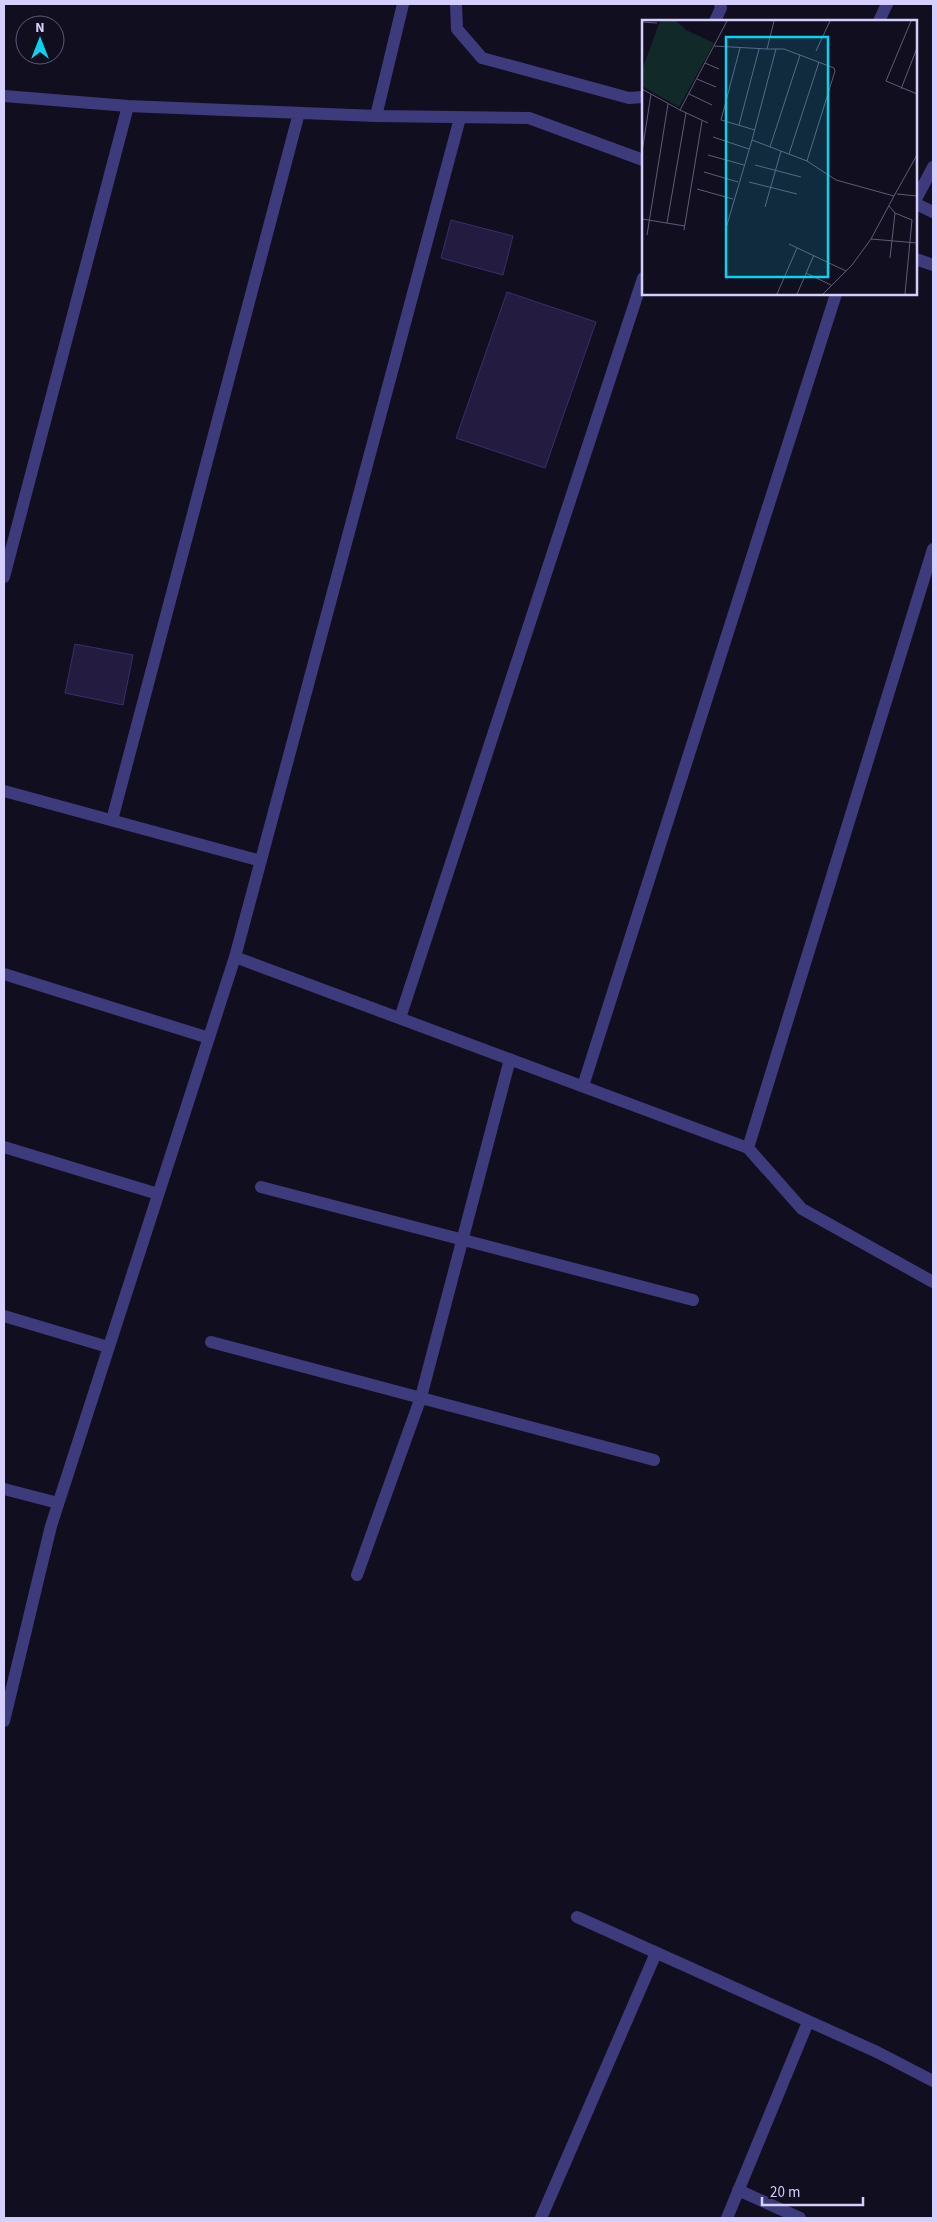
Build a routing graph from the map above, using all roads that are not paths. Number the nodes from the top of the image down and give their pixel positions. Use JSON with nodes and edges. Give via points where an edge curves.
{"nodes":[{"id":1,"x":403,"y":4,"type":"edge"},
{"id":2,"x":456,"y":4,"type":"edge"},
{"id":3,"x":720,"y":4,"type":"edge"},
{"id":4,"x":887,"y":4,"type":"edge"},
{"id":5,"x":715,"y":20,"type":"edge"},
{"id":6,"x":879,"y":20,"type":"edge"},
{"id":7,"x":4,"y":96,"type":"edge"},
{"id":8,"x":642,"y":97,"type":"edge"},
{"id":9,"x":128,"y":106,"type":"junction"},
{"id":10,"x":299,"y":113,"type":"junction"},
{"id":11,"x":376,"y":116,"type":"junction"},
{"id":12,"x":460,"y":118,"type":"junction"},
{"id":13,"x":642,"y":160,"type":"edge"},
{"id":14,"x":933,"y":167,"type":"edge"},
{"id":15,"x":917,"y":197,"type":"edge"},
{"id":16,"x":917,"y":204,"type":"edge"},
{"id":17,"x":933,"y":212,"type":"edge"},
{"id":18,"x":917,"y":259,"type":"edge"},
{"id":19,"x":933,"y":265,"type":"edge"},
{"id":20,"x":642,"y":281,"type":"edge"},
{"id":21,"x":836,"y":295,"type":"edge"},
{"id":22,"x":933,"y":549,"type":"edge"},
{"id":23,"x":4,"y":578,"type":"edge"},
{"id":24,"x":4,"y":791,"type":"edge"},
{"id":25,"x":112,"y":820,"type":"junction"},
{"id":26,"x":260,"y":861,"type":"junction"},
{"id":27,"x":234,"y":957,"type":"junction"},
{"id":28,"x":4,"y":974,"type":"edge"},
{"id":29,"x":400,"y":1018,"type":"junction"},
{"id":30,"x":209,"y":1038,"type":"junction"},
{"id":31,"x":510,"y":1059,"type":"junction"},
{"id":32,"x":583,"y":1086,"type":"junction"},
{"id":33,"x":4,"y":1147,"type":"edge"},
{"id":34,"x":748,"y":1148,"type":"junction"},
{"id":35,"x":260,"y":1187,"type":"dead end"},
{"id":36,"x":158,"y":1194,"type":"junction"},
{"id":37,"x":462,"y":1239,"type":"junction"},
{"id":38,"x":933,"y":1282,"type":"edge"},
{"id":39,"x":694,"y":1300,"type":"dead end"},
{"id":40,"x":4,"y":1316,"type":"edge"},
{"id":41,"x":211,"y":1342,"type":"dead end"},
{"id":42,"x":108,"y":1347,"type":"junction"},
{"id":43,"x":421,"y":1397,"type":"junction"},
{"id":44,"x":654,"y":1460,"type":"dead end"},
{"id":45,"x":4,"y":1489,"type":"edge"},
{"id":46,"x":58,"y":1503,"type":"junction"},
{"id":47,"x":357,"y":1575,"type":"dead end"},
{"id":48,"x":4,"y":1721,"type":"edge"},
{"id":49,"x":577,"y":1917,"type":"dead end"},
{"id":50,"x":656,"y":1953,"type":"junction"},
{"id":51,"x":808,"y":2022,"type":"junction"},
{"id":52,"x":933,"y":2081,"type":"edge"},
{"id":53,"x":738,"y":2190,"type":"junction"},
{"id":54,"x":541,"y":2218,"type":"edge"},
{"id":55,"x":726,"y":2218,"type":"edge"},
{"id":56,"x":800,"y":2218,"type":"edge"}],
"edges":[{"from":1,"to":11,"type":"street"},
{"from":2,"to":8,"type":"street","via":[[457,28],[482,58],[629,98]]},
{"from":3,"to":5,"type":"street"},
{"from":4,"to":6,"type":"street"},
{"from":7,"to":9,"type":"street"},
{"from":9,"to":10,"type":"street"},
{"from":9,"to":23,"type":"street"},
{"from":10,"to":11,"type":"street"},
{"from":10,"to":25,"type":"street"},
{"from":11,"to":12,"type":"street"},
{"from":12,"to":13,"type":"street","via":[[529,118]]},
{"from":12,"to":26,"type":"street"},
{"from":14,"to":15,"type":"street"},
{"from":16,"to":17,"type":"street"},
{"from":18,"to":19,"type":"street"},
{"from":20,"to":29,"type":"street"},
{"from":21,"to":32,"type":"street"},
{"from":22,"to":34,"type":"street"},
{"from":24,"to":25,"type":"street"},
{"from":25,"to":26,"type":"street"},
{"from":26,"to":27,"type":"street"},
{"from":27,"to":29,"type":"street"},
{"from":27,"to":30,"type":"street"},
{"from":28,"to":30,"type":"street"},
{"from":29,"to":31,"type":"street"},
{"from":30,"to":36,"type":"street"},
{"from":31,"to":32,"type":"street"},
{"from":31,"to":37,"type":"street"},
{"from":32,"to":34,"type":"street"},
{"from":33,"to":36,"type":"street"},
{"from":34,"to":38,"type":"street","via":[[802,1209]]},
{"from":35,"to":37,"type":"street"},
{"from":36,"to":42,"type":"street"},
{"from":37,"to":39,"type":"street"},
{"from":37,"to":43,"type":"street"},
{"from":40,"to":42,"type":"street"},
{"from":41,"to":43,"type":"street"},
{"from":42,"to":46,"type":"street"},
{"from":43,"to":44,"type":"street"},
{"from":43,"to":47,"type":"street"},
{"from":45,"to":46,"type":"street"},
{"from":46,"to":48,"type":"street"},
{"from":49,"to":50,"type":"street"},
{"from":50,"to":51,"type":"street"},
{"from":50,"to":54,"type":"street"},
{"from":51,"to":52,"type":"street"},
{"from":51,"to":53,"type":"street"},
{"from":53,"to":55,"type":"street"},
{"from":53,"to":56,"type":"street"}]}
